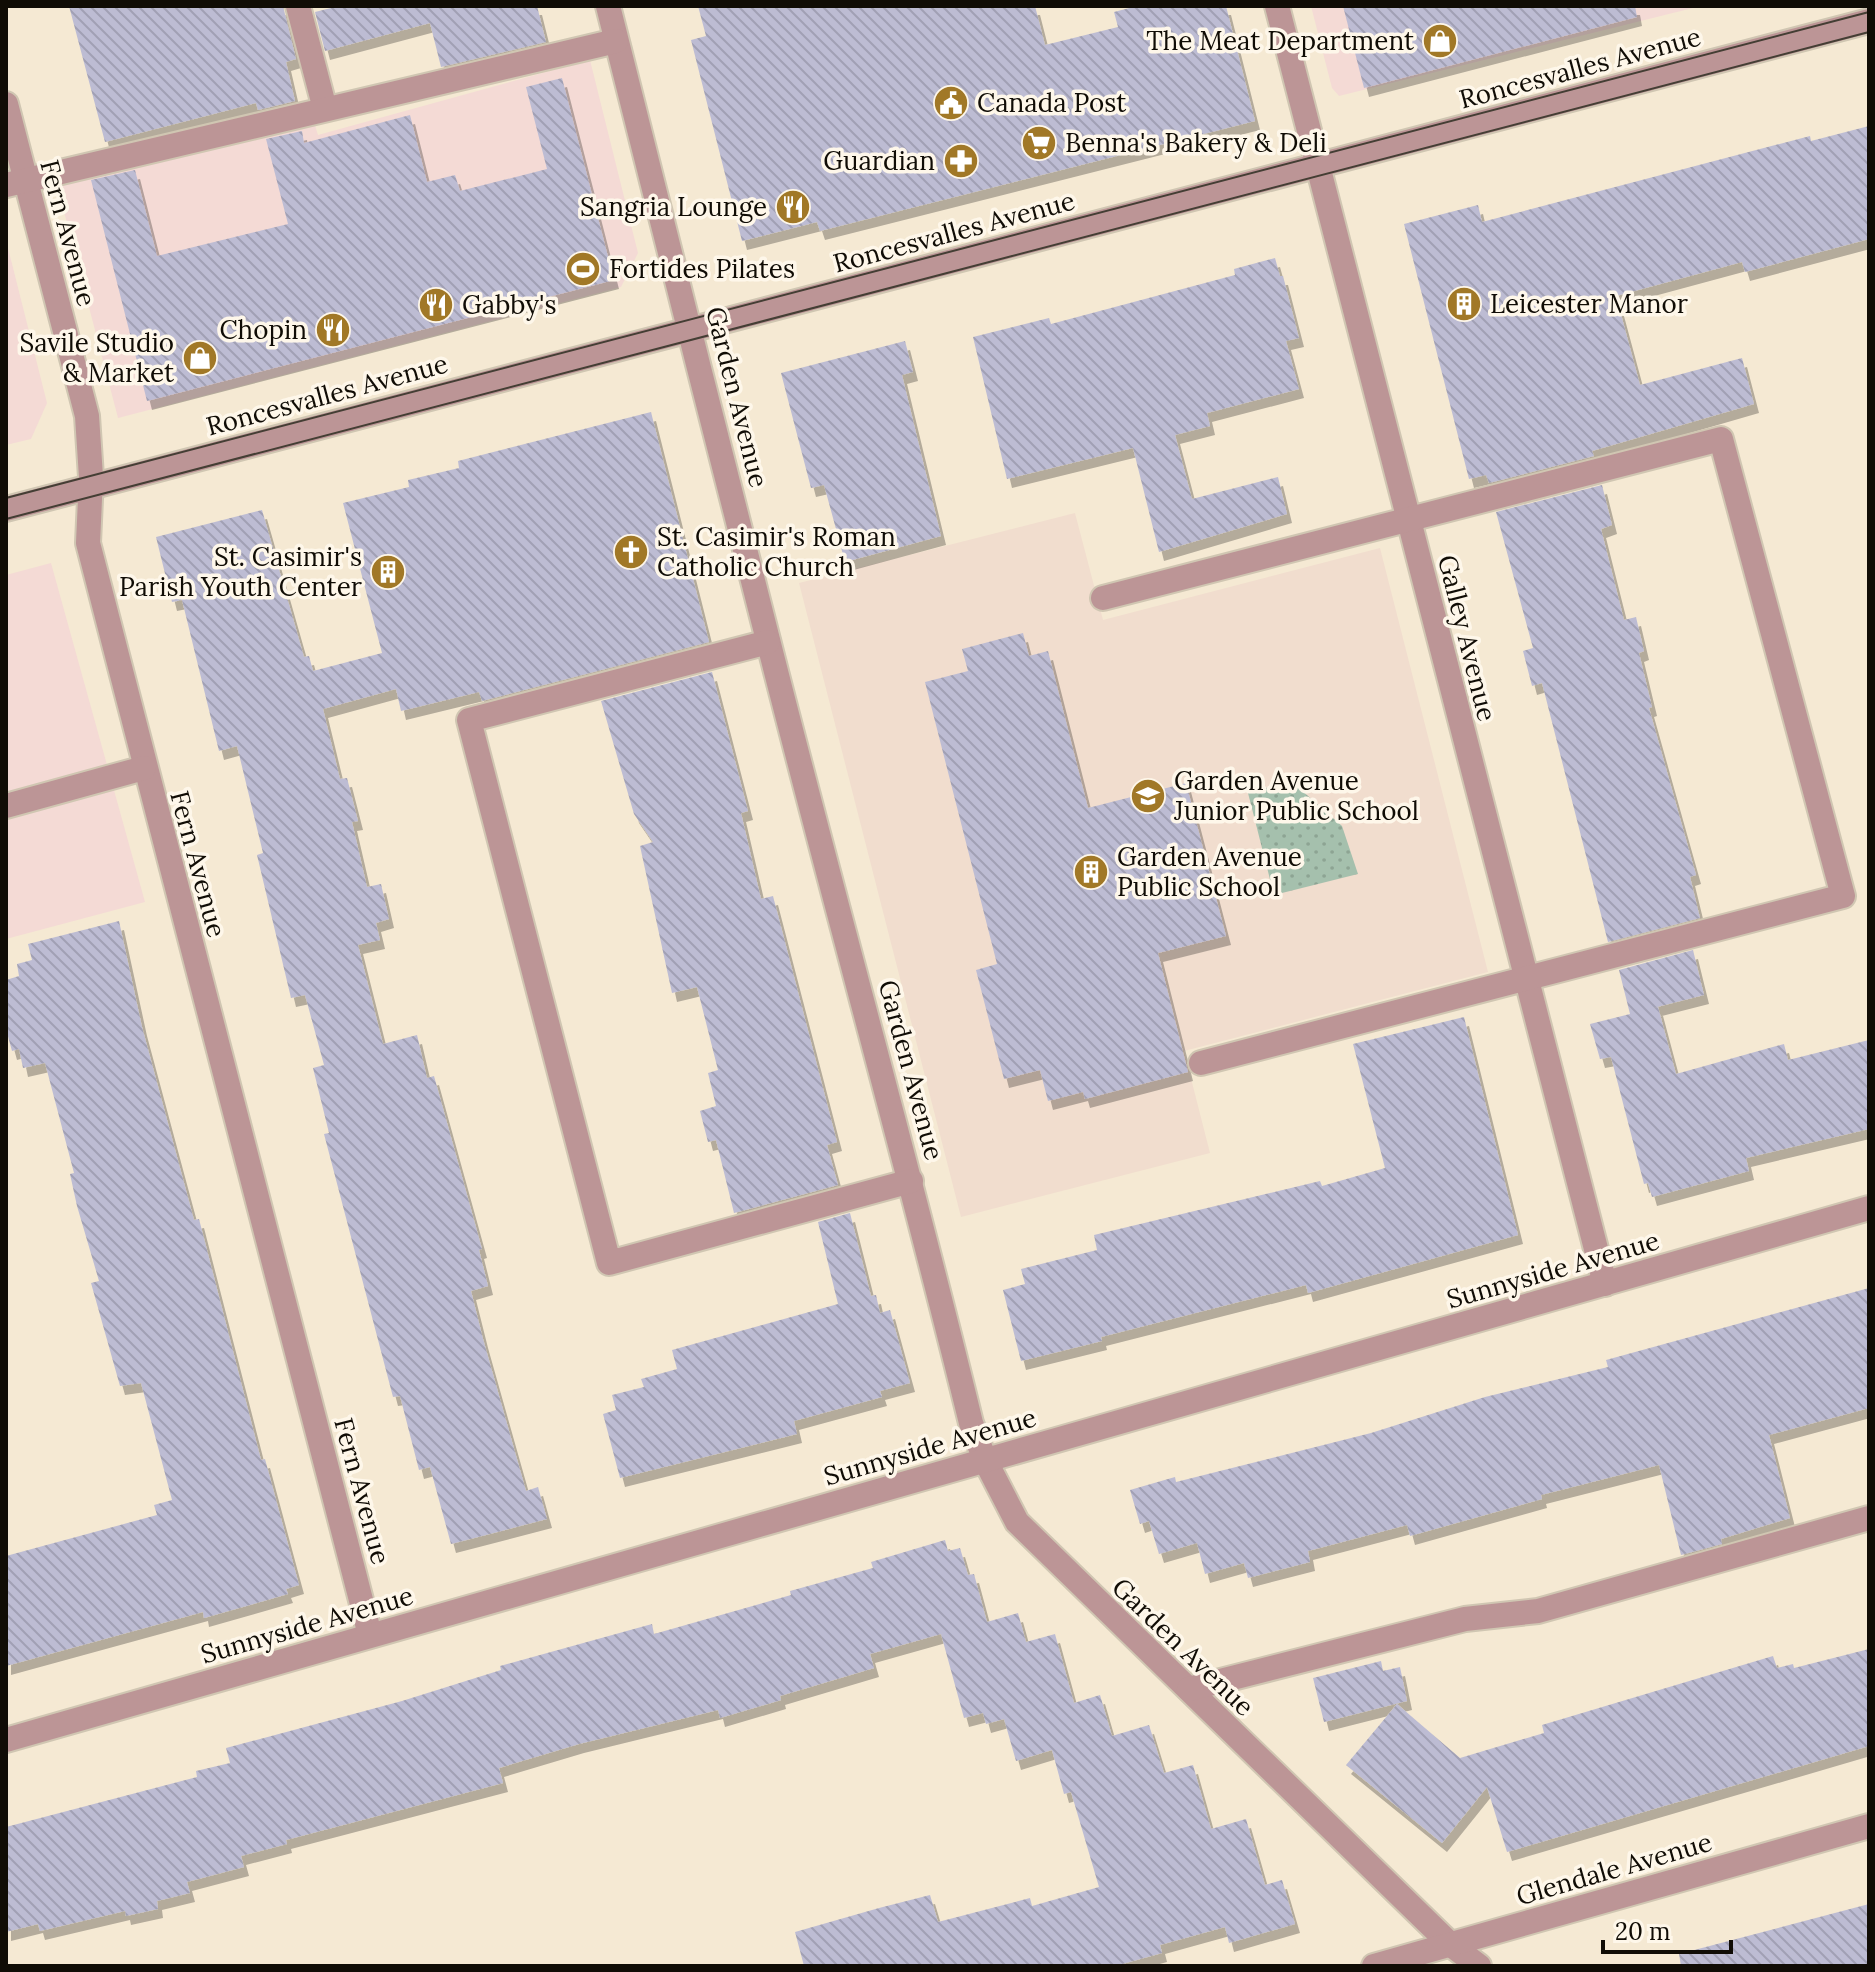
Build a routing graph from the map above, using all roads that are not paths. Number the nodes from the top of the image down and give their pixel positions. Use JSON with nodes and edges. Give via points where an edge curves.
{"nodes":[{"id":1,"x":298,"y":6,"type":"edge"},
{"id":2,"x":608,"y":6,"type":"edge"},
{"id":3,"x":1277,"y":6,"type":"edge"},
{"id":4,"x":1869,"y":21,"type":"edge"},
{"id":5,"x":616,"y":41,"type":"junction"},
{"id":6,"x":6,"y":104,"type":"edge"},
{"id":7,"x":325,"y":109,"type":"junction"},
{"id":8,"x":1318,"y":166,"type":"junction"},
{"id":9,"x":15,"y":182,"type":"edge"},
{"id":10,"x":691,"y":329,"type":"junction"},
{"id":11,"x":91,"y":486,"type":"junction"},
{"id":12,"x":6,"y":509,"type":"edge"},
{"id":13,"x":1408,"y":522,"type":"junction"},
{"id":14,"x":1103,"y":598,"type":"dead end"},
{"id":15,"x":768,"y":642,"type":"junction"},
{"id":16,"x":144,"y":768,"type":"junction"},
{"id":17,"x":6,"y":806,"type":"edge"},
{"id":18,"x":1525,"y":978,"type":"junction"},
{"id":19,"x":1201,"y":1063,"type":"dead end"},
{"id":20,"x":911,"y":1181,"type":"junction"},
{"id":21,"x":1869,"y":1208,"type":"edge"},
{"id":22,"x":1605,"y":1284,"type":"junction"},
{"id":23,"x":985,"y":1460,"type":"junction"},
{"id":24,"x":1869,"y":1518,"type":"edge"},
{"id":25,"x":370,"y":1635,"type":"junction"},
{"id":26,"x":1189,"y":1689,"type":"junction"},
{"id":27,"x":6,"y":1740,"type":"edge"},
{"id":28,"x":1869,"y":1826,"type":"edge"},
{"id":29,"x":1450,"y":1944,"type":"junction"},
{"id":30,"x":1374,"y":1966,"type":"edge"},
{"id":31,"x":1479,"y":1966,"type":"edge"}],
"edges":[{"from":1,"to":7,"type":"street"},
{"from":2,"to":5,"type":"street","name":"Garden Avenue"},
{"from":3,"to":8,"type":"street","name":"Galley Avenue"},
{"from":4,"to":8,"type":"street","name":"Roncesvalles Avenue"},
{"from":5,"to":7,"type":"street"},
{"from":5,"to":10,"type":"street","name":"Garden Avenue"},
{"from":6,"to":9,"type":"street","name":"Fern Avenue"},
{"from":7,"to":9,"type":"street"},
{"from":8,"to":10,"type":"street","name":"Roncesvalles Avenue"},
{"from":8,"to":13,"type":"street","name":"Galley Avenue"},
{"from":9,"to":11,"type":"street","name":"Fern Avenue","via":[[87,416]]},
{"from":10,"to":11,"type":"street","name":"Roncesvalles Avenue"},
{"from":10,"to":15,"type":"street","name":"Garden Avenue"},
{"from":11,"to":12,"type":"street","name":"Roncesvalles Avenue"},
{"from":11,"to":16,"type":"street","name":"Fern Avenue","via":[[88,543]]},
{"from":13,"to":14,"type":"street"},
{"from":13,"to":18,"type":"street","name":"Galley Avenue"},
{"from":13,"to":18,"type":"street","via":[[1721,439],[1843,896]]},
{"from":15,"to":20,"type":"street","name":"Garden Avenue"},
{"from":15,"to":20,"type":"street","via":[[469,720],[609,1263]]},
{"from":16,"to":17,"type":"street"},
{"from":16,"to":25,"type":"street","name":"Fern Avenue"},
{"from":18,"to":19,"type":"street"},
{"from":18,"to":22,"type":"street","name":"Galley Avenue"},
{"from":20,"to":23,"type":"street","name":"Garden Avenue","via":[[971,1423]]},
{"from":21,"to":22,"type":"street","name":"Sunnyside Avenue"},
{"from":22,"to":23,"type":"street","name":"Sunnyside Avenue"},
{"from":23,"to":25,"type":"street","name":"Sunnyside Avenue"},
{"from":23,"to":26,"type":"street","name":"Garden Avenue","via":[[1017,1522]]},
{"from":24,"to":26,"type":"street","via":[[1538,1611],[1465,1619]]},
{"from":25,"to":27,"type":"street","name":"Sunnyside Avenue"},
{"from":26,"to":29,"type":"street","name":"Garden Avenue"},
{"from":28,"to":29,"type":"street","name":"Glendale Avenue"},
{"from":29,"to":30,"type":"street","name":"Glendale Avenue"},
{"from":29,"to":31,"type":"street","name":"Garden Avenue"}]}
